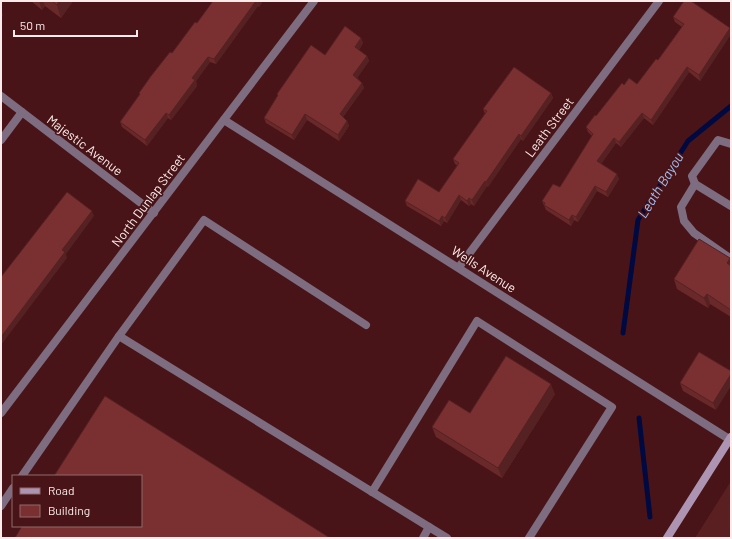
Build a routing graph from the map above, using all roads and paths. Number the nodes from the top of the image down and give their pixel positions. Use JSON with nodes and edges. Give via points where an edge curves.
{"nodes":[{"id":1,"x":314,"y":1,"type":"edge"},
{"id":2,"x":659,"y":1,"type":"edge"},
{"id":3,"x":1,"y":96,"type":"edge"},
{"id":4,"x":22,"y":112,"type":"junction"},
{"id":5,"x":224,"y":120,"type":"junction"},
{"id":6,"x":1,"y":140,"type":"edge"},
{"id":7,"x":731,"y":144,"type":"edge"},
{"id":8,"x":695,"y":184,"type":"junction"},
{"id":9,"x":731,"y":206,"type":"edge"},
{"id":10,"x":154,"y":213,"type":"junction"},
{"id":11,"x":731,"y":259,"type":"edge"},
{"id":12,"x":459,"y":267,"type":"junction"},
{"id":13,"x":366,"y":325,"type":"dead end"},
{"id":14,"x":119,"y":336,"type":"junction"},
{"id":15,"x":1,"y":413,"type":"edge"},
{"id":16,"x":730,"y":438,"type":"edge"},
{"id":17,"x":23,"y":475,"type":"edge"},
{"id":18,"x":12,"y":490,"type":"edge"},
{"id":19,"x":372,"y":492,"type":"junction"},
{"id":20,"x":1,"y":506,"type":"edge"},
{"id":21,"x":429,"y":527,"type":"junction"},
{"id":22,"x":423,"y":538,"type":"edge"},
{"id":23,"x":447,"y":538,"type":"edge"},
{"id":24,"x":529,"y":538,"type":"edge"},
{"id":25,"x":668,"y":538,"type":"edge"}],
"edges":[{"from":1,"to":5,"type":"street","name":"North Dunlap Street"},
{"from":2,"to":12,"type":"street","name":"Leath Street"},
{"from":3,"to":4,"type":"street","name":"Majestic Avenue"},
{"from":4,"to":6,"type":"street"},
{"from":4,"to":10,"type":"street","name":"Majestic Avenue"},
{"from":5,"to":10,"type":"street","name":"North Dunlap Street"},
{"from":5,"to":12,"type":"street","name":"Wells Avenue"},
{"from":7,"to":8,"type":"street","via":[[718,140],[692,176]]},
{"from":8,"to":9,"type":"street"},
{"from":8,"to":11,"type":"street","via":[[681,207],[684,221],[694,234]]},
{"from":10,"to":15,"type":"street","name":"North Dunlap Street"},
{"from":12,"to":16,"type":"street","name":"Wells Avenue"},
{"from":13,"to":14,"type":"street","via":[[204,220]]},
{"from":14,"to":17,"type":"street"},
{"from":14,"to":19,"type":"street"},
{"from":16,"to":25,"type":"street"},
{"from":18,"to":20,"type":"street"},
{"from":19,"to":21,"type":"street"},
{"from":19,"to":24,"type":"street","via":[[477,321],[612,407]]},
{"from":21,"to":22,"type":"street"},
{"from":21,"to":23,"type":"street"}]}
